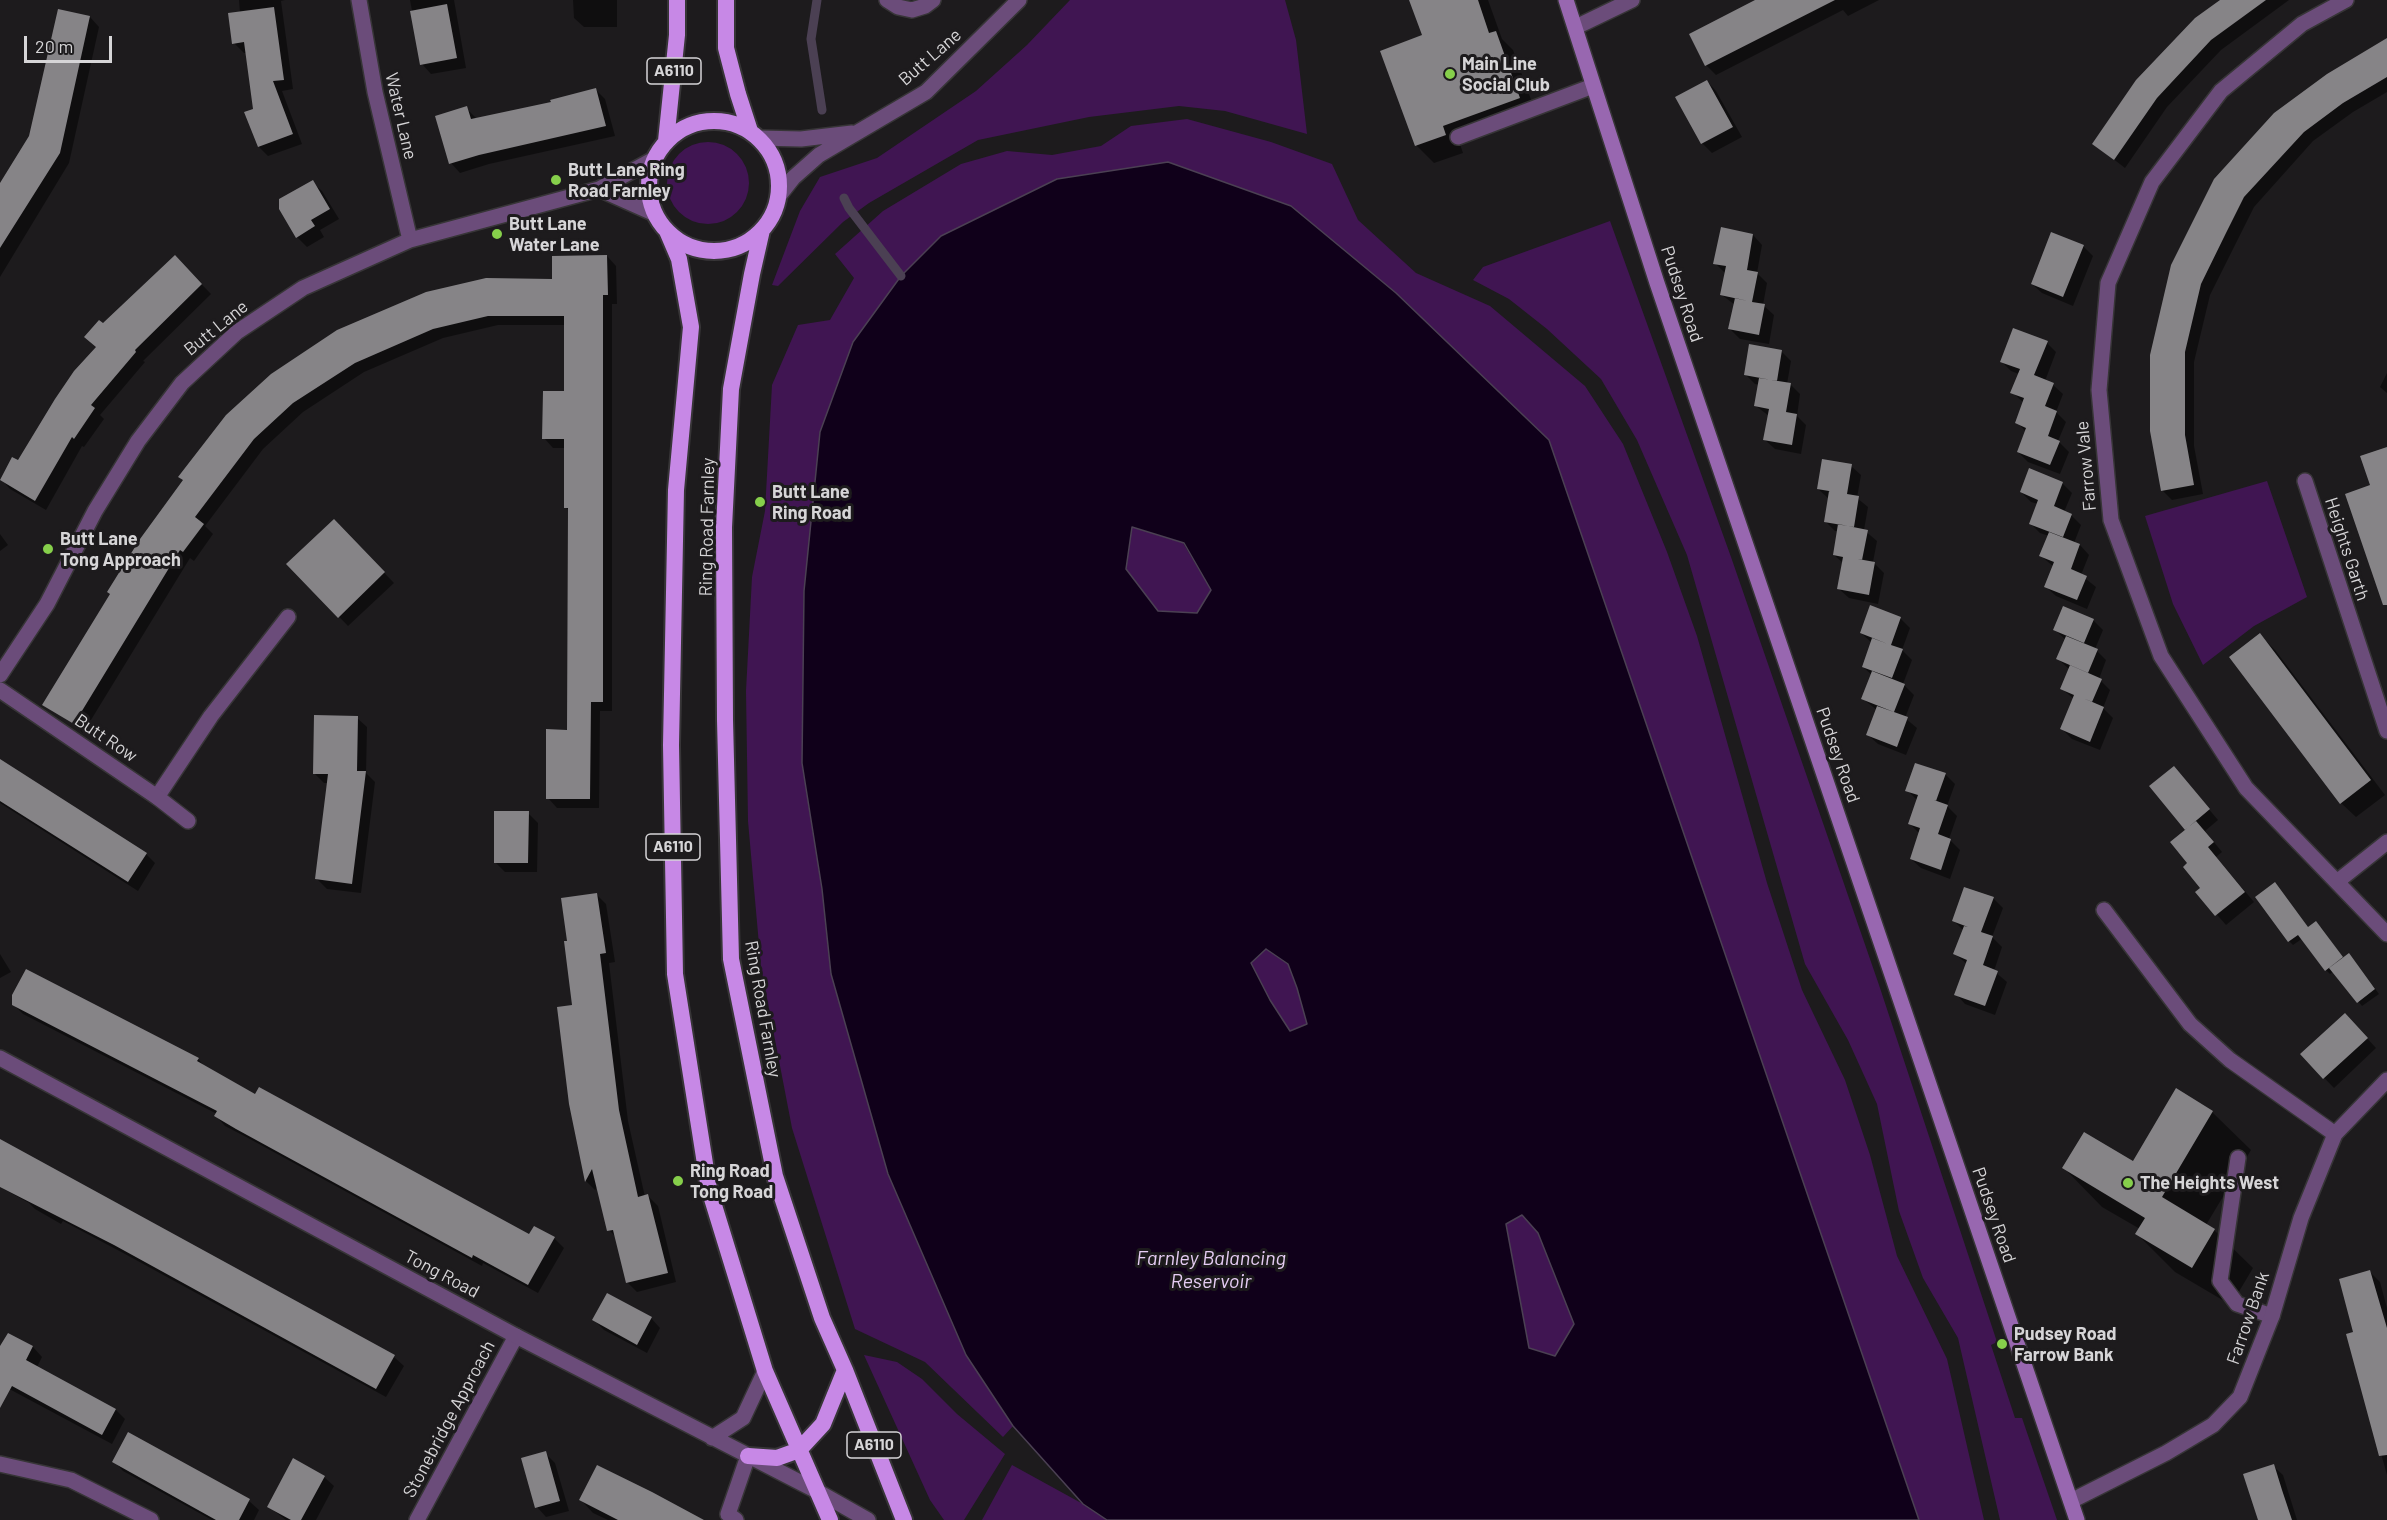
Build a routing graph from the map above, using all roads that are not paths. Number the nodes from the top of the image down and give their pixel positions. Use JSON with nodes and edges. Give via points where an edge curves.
{"nodes":[{"id":1,"x":359,"y":0,"type":"edge"},
{"id":2,"x":678,"y":0,"type":"edge"},
{"id":3,"x":726,"y":0,"type":"edge"},
{"id":4,"x":933,"y":0,"type":"edge"},
{"id":5,"x":1019,"y":0,"type":"edge"},
{"id":6,"x":1566,"y":0,"type":"edge"},
{"id":7,"x":1632,"y":0,"type":"edge"},
{"id":8,"x":2346,"y":0,"type":"edge"},
{"id":9,"x":894,"y":2,"type":"edge"},
{"id":10,"x":1576,"y":27,"type":"junction"},
{"id":11,"x":1593,"y":86,"type":"junction"},
{"id":12,"x":858,"y":132,"type":"junction"},
{"id":13,"x":755,"y":135,"type":"junction"},
{"id":14,"x":1458,"y":137,"type":"dead end"},
{"id":15,"x":666,"y":141,"type":"junction"},
{"id":16,"x":654,"y":159,"type":"junction"},
{"id":17,"x":599,"y":189,"type":"junction"},
{"id":18,"x":778,"y":197,"type":"junction"},
{"id":19,"x":655,"y":214,"type":"junction"},
{"id":20,"x":762,"y":230,"type":"junction"},
{"id":21,"x":667,"y":231,"type":"junction"},
{"id":22,"x":410,"y":240,"type":"junction"},
{"id":23,"x":2305,"y":481,"type":"dead end"},
{"id":24,"x":288,"y":617,"type":"dead end"},
{"id":25,"x":0,"y":675,"type":"edge"},
{"id":26,"x":0,"y":690,"type":"edge"},
{"id":27,"x":2387,"y":731,"type":"edge"},
{"id":28,"x":157,"y":797,"type":"junction"},
{"id":29,"x":188,"y":821,"type":"dead end"},
{"id":30,"x":2387,"y":842,"type":"edge"},
{"id":31,"x":2338,"y":881,"type":"junction"},
{"id":32,"x":2104,"y":910,"type":"dead end"},
{"id":33,"x":2387,"y":934,"type":"edge"},
{"id":34,"x":0,"y":1058,"type":"edge"},
{"id":35,"x":2387,"y":1080,"type":"edge"},
{"id":36,"x":2335,"y":1134,"type":"junction"},
{"id":37,"x":2238,"y":1158,"type":"dead end"},
{"id":38,"x":2272,"y":1316,"type":"junction"},
{"id":39,"x":516,"y":1336,"type":"junction"},
{"id":40,"x":845,"y":1370,"type":"junction"},
{"id":41,"x":765,"y":1371,"type":"junction"},
{"id":42,"x":712,"y":1438,"type":"junction"},
{"id":43,"x":798,"y":1450,"type":"junction"},
{"id":44,"x":748,"y":1456,"type":"junction"},
{"id":45,"x":0,"y":1464,"type":"edge"},
{"id":46,"x":815,"y":1490,"type":"junction"},
{"id":47,"x":2071,"y":1501,"type":"junction"},
{"id":48,"x":151,"y":1520,"type":"edge"},
{"id":49,"x":417,"y":1520,"type":"edge"},
{"id":50,"x":736,"y":1520,"type":"edge"},
{"id":51,"x":830,"y":1520,"type":"edge"},
{"id":52,"x":868,"y":1520,"type":"edge"},
{"id":53,"x":904,"y":1520,"type":"edge"},
{"id":54,"x":2077,"y":1520,"type":"edge"}],
"edges":[{"from":1,"to":22,"type":"street","name":"Water Lane","via":[[375,92]]},
{"from":2,"to":15,"type":"highway","number":"A6110"},
{"from":3,"to":13,"type":"highway","number":"A6110","via":[[726,48],[738,94]]},
{"from":4,"to":9,"type":"street","via":[[912,10]]},
{"from":5,"to":12,"type":"street","name":"Butt Lane","via":[[926,92]]},
{"from":6,"to":10,"type":"main road","name":"Pudsey Road"},
{"from":7,"to":10,"type":"street"},
{"from":8,"to":31,"type":"street","name":"Farrow Vale","via":[[2302,24],[2221,91],[2152,182],[2108,283],[2099,390],[2111,520],[2161,656],[2246,788]]},
{"from":10,"to":11,"type":"main road","name":"Pudsey Road"},
{"from":11,"to":14,"type":"street"},
{"from":11,"to":47,"type":"main road","name":"Pudsey Road"},
{"from":12,"to":13,"type":"street","name":"Butt Lane","via":[[801,139]]},
{"from":12,"to":18,"type":"street","name":"Butt Lane","via":[[819,155]]},
{"from":13,"to":15,"type":"highway","via":[[721,120],[698,122]]},
{"from":13,"to":18,"type":"highway","via":[[772,155],[780,183]]},
{"from":15,"to":16,"type":"highway"},
{"from":16,"to":17,"type":"street","name":"Butt Lane"},
{"from":16,"to":19,"type":"highway","via":[[649,194]]},
{"from":17,"to":19,"type":"street"},
{"from":17,"to":22,"type":"street","name":"Butt Lane"},
{"from":18,"to":20,"type":"highway"},
{"from":19,"to":21,"type":"highway"},
{"from":20,"to":21,"type":"highway","via":[[732,249],[710,251],[682,243]]},
{"from":20,"to":40,"type":"highway","name":"Ring Road Farnley","number":"A6110","via":[[731,389],[725,515],[731,959],[775,1176],[822,1318]]},
{"from":21,"to":41,"type":"highway","name":"Ring Road Farnley","number":"A6110","via":[[679,260],[691,327],[676,502],[671,745],[675,974],[709,1189]]},
{"from":22,"to":25,"type":"street","name":"Butt Lane","via":[[303,288],[237,332],[182,383],[138,441],[95,511],[47,604]]},
{"from":23,"to":27,"type":"street","name":"Heights Garth"},
{"from":24,"to":28,"type":"street","via":[[211,716]]},
{"from":26,"to":28,"type":"street","name":"Butt Row"},
{"from":28,"to":29,"type":"street","name":"Butt Row"},
{"from":30,"to":31,"type":"street"},
{"from":31,"to":33,"type":"street","name":"Farrow Vale"},
{"from":32,"to":36,"type":"street","via":[[2190,1024],[2230,1060]]},
{"from":34,"to":39,"type":"street","name":"Tong Road"},
{"from":35,"to":36,"type":"street","name":"Farrow Bank"},
{"from":36,"to":38,"type":"street","name":"Farrow Bank","via":[[2301,1218]]},
{"from":37,"to":38,"type":"street","via":[[2220,1281],[2237,1304]]},
{"from":38,"to":47,"type":"street","name":"Farrow Bank","via":[[2240,1396],[2213,1425]]},
{"from":39,"to":42,"type":"street","name":"Tong Road"},
{"from":39,"to":49,"type":"street","name":"Stonebridge Approach"},
{"from":40,"to":43,"type":"highway","number":"A6110","via":[[823,1424]]},
{"from":40,"to":53,"type":"highway","name":"Ring Road Farnley","number":"A6110"},
{"from":41,"to":42,"type":"street","via":[[743,1418]]},
{"from":41,"to":43,"type":"highway","name":"Ring Road Farnley","number":"A6110"},
{"from":42,"to":44,"type":"street","name":"Tong Road"},
{"from":43,"to":44,"type":"highway","via":[[777,1458]]},
{"from":43,"to":46,"type":"highway","name":"Ring Road Farnley","number":"A6110"},
{"from":44,"to":46,"type":"street","name":"Tong Road"},
{"from":44,"to":50,"type":"street","via":[[728,1514]]},
{"from":45,"to":48,"type":"street","via":[[71,1480]]},
{"from":46,"to":51,"type":"highway","name":"Ring Road Farnley","number":"A6110"},
{"from":46,"to":52,"type":"street","name":"Tong Road"},
{"from":47,"to":54,"type":"main road","name":"Pudsey Road"}]}
